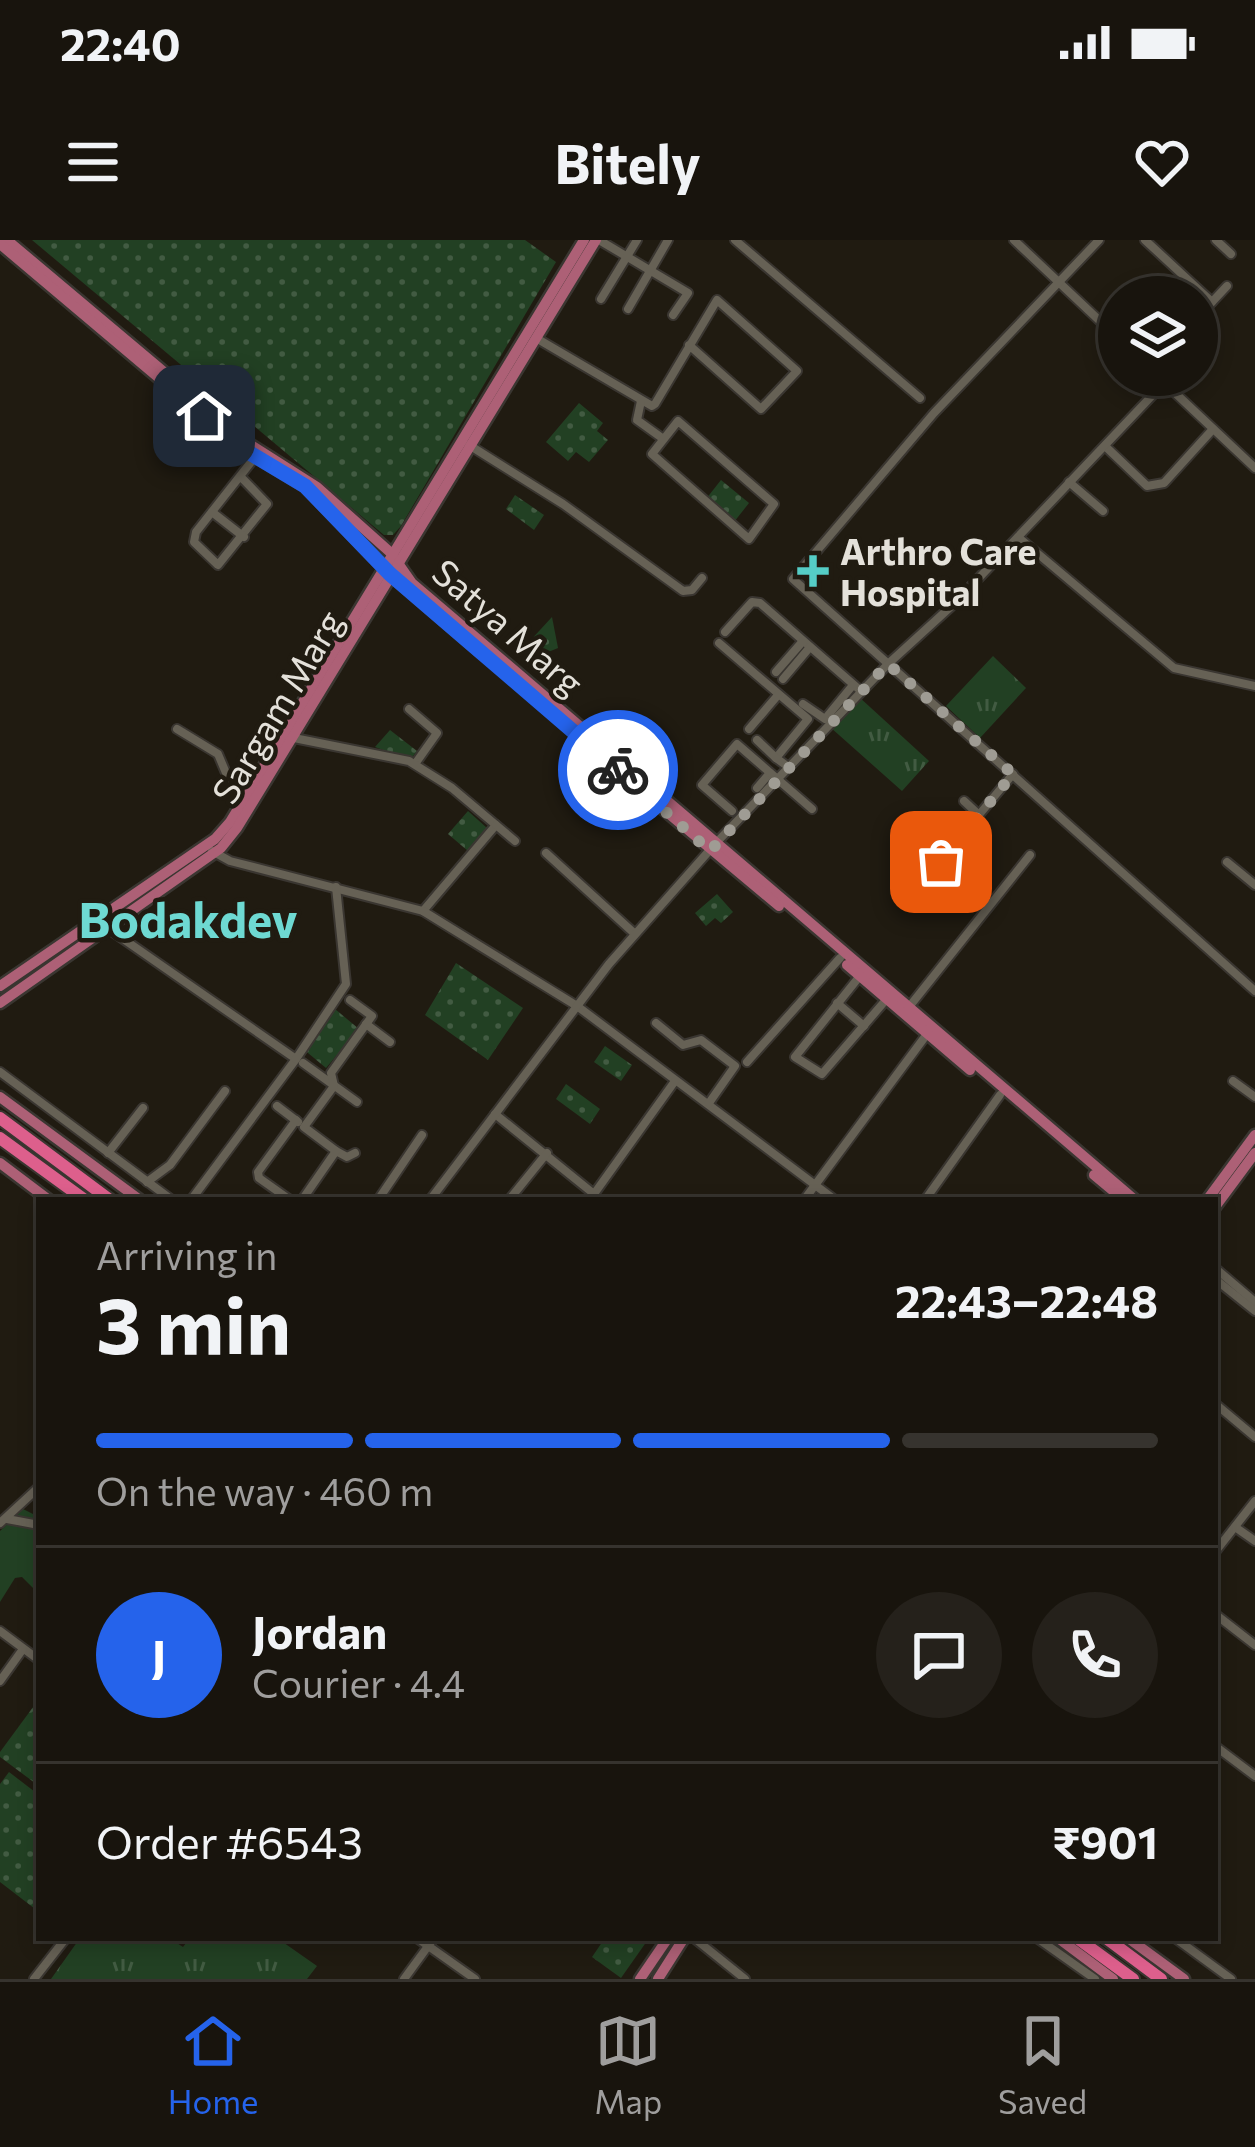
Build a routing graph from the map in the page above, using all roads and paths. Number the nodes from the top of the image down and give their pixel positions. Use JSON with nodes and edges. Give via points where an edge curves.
{"nodes":[{"id":1,"x":583,"y":240,"type":"edge"},
{"id":2,"x":597,"y":240,"type":"edge"},
{"id":3,"x":637,"y":240,"type":"edge"},
{"id":4,"x":668,"y":240,"type":"edge"},
{"id":5,"x":735,"y":240,"type":"edge"},
{"id":6,"x":1014,"y":240,"type":"edge"},
{"id":7,"x":1099,"y":240,"type":"edge"},
{"id":8,"x":1145,"y":240,"type":"edge"},
{"id":9,"x":1216,"y":240,"type":"edge"},
{"id":10,"x":4,"y":242,"type":"edge"},
{"id":11,"x":1231,"y":254,"type":"dead end"},
{"id":12,"x":627,"y":257,"type":"junction"},
{"id":13,"x":650,"y":271,"type":"junction"},
{"id":14,"x":1184,"y":276,"type":"edge"},
{"id":15,"x":1059,"y":282,"type":"junction"},
{"id":16,"x":1227,"y":286,"type":"dead end"},
{"id":17,"x":1218,"y":296,"type":"edge"},
{"id":18,"x":602,"y":298,"type":"dead end"},
{"id":19,"x":628,"y":309,"type":"dead end"},
{"id":20,"x":673,"y":316,"type":"dead end"},
{"id":21,"x":1098,"y":319,"type":"edge"},
{"id":22,"x":535,"y":337,"type":"junction"},
{"id":23,"x":689,"y":345,"type":"junction"},
{"id":24,"x":1146,"y":396,"type":"edge"},
{"id":25,"x":1178,"y":396,"type":"edge"},
{"id":26,"x":920,"y":398,"type":"dead end"},
{"id":27,"x":641,"y":401,"type":"junction"},
{"id":28,"x":207,"y":413,"type":"junction"},
{"id":29,"x":1213,"y":429,"type":"junction"},
{"id":30,"x":662,"y":439,"type":"junction"},
{"id":31,"x":469,"y":445,"type":"junction"},
{"id":32,"x":1104,"y":446,"type":"junction"},
{"id":33,"x":255,"y":457,"type":"junction"},
{"id":34,"x":1255,"y":469,"type":"edge"},
{"id":35,"x":240,"y":476,"type":"junction"},
{"id":36,"x":1069,"y":482,"type":"junction"},
{"id":37,"x":1103,"y":511,"type":"dead end"},
{"id":38,"x":212,"y":512,"type":"junction"},
{"id":39,"x":244,"y":537,"type":"junction"},
{"id":40,"x":1017,"y":537,"type":"junction"},
{"id":41,"x":390,"y":564,"type":"junction"},
{"id":42,"x":702,"y":578,"type":"dead end"},
{"id":43,"x":725,"y":632,"type":"dead end"},
{"id":44,"x":718,"y":643,"type":"dead end"},
{"id":45,"x":807,"y":644,"type":"junction"},
{"id":46,"x":888,"y":664,"type":"junction"},
{"id":47,"x":780,"y":675,"type":"dead end"},
{"id":48,"x":1255,"y":686,"type":"edge"},
{"id":49,"x":857,"y":688,"type":"junction"},
{"id":50,"x":778,"y":695,"type":"junction"},
{"id":51,"x":803,"y":704,"type":"dead end"},
{"id":52,"x":409,"y":709,"type":"dead end"},
{"id":53,"x":835,"y":713,"type":"junction"},
{"id":54,"x":806,"y":724,"type":"junction"},
{"id":55,"x":176,"y":729,"type":"dead end"},
{"id":56,"x":749,"y":729,"type":"dead end"},
{"id":57,"x":818,"y":735,"type":"junction"},
{"id":58,"x":294,"y":737,"type":"junction"},
{"id":59,"x":757,"y":740,"type":"dead end"},
{"id":60,"x":776,"y":758,"type":"junction"},
{"id":61,"x":415,"y":764,"type":"junction"},
{"id":62,"x":787,"y":766,"type":"junction"},
{"id":63,"x":1013,"y":774,"type":"junction"},
{"id":64,"x":772,"y":776,"type":"junction"},
{"id":65,"x":757,"y":788,"type":"dead end"},
{"id":66,"x":249,"y":791,"type":"junction"},
{"id":67,"x":964,"y":801,"type":"dead end"},
{"id":68,"x":812,"y":809,"type":"dead end"},
{"id":69,"x":732,"y":812,"type":"dead end"},
{"id":70,"x":979,"y":815,"type":"junction"},
{"id":71,"x":496,"y":825,"type":"junction"},
{"id":72,"x":940,"y":830,"type":"dead end"},
{"id":73,"x":515,"y":841,"type":"dead end"},
{"id":74,"x":956,"y":843,"type":"junction"},
{"id":75,"x":712,"y":847,"type":"junction"},
{"id":76,"x":210,"y":849,"type":"junction"},
{"id":77,"x":546,"y":853,"type":"dead end"},
{"id":78,"x":1030,"y":855,"type":"dead end"},
{"id":79,"x":1228,"y":862,"type":"dead end"},
{"id":80,"x":920,"y":864,"type":"dead end"},
{"id":81,"x":1255,"y":885,"type":"edge"},
{"id":82,"x":336,"y":887,"type":"junction"},
{"id":83,"x":423,"y":911,"type":"junction"},
{"id":84,"x":103,"y":922,"type":"junction"},
{"id":85,"x":635,"y":934,"type":"junction"},
{"id":86,"x":840,"y":958,"type":"junction"},
{"id":87,"x":859,"y":976,"type":"junction"},
{"id":88,"x":0,"y":986,"type":"edge"},
{"id":89,"x":1253,"y":986,"type":"edge"},
{"id":90,"x":350,"y":1000,"type":"dead end"},
{"id":91,"x":885,"y":1001,"type":"junction"},
{"id":92,"x":0,"y":1003,"type":"edge"},
{"id":93,"x":837,"y":1003,"type":"junction"},
{"id":94,"x":577,"y":1006,"type":"junction"},
{"id":95,"x":908,"y":1008,"type":"junction"},
{"id":96,"x":656,"y":1023,"type":"dead end"},
{"id":97,"x":366,"y":1024,"type":"junction"},
{"id":98,"x":864,"y":1026,"type":"junction"},
{"id":99,"x":929,"y":1032,"type":"junction"},
{"id":100,"x":390,"y":1042,"type":"dead end"},
{"id":101,"x":299,"y":1061,"type":"junction"},
{"id":102,"x":747,"y":1062,"type":"dead end"},
{"id":103,"x":0,"y":1072,"type":"edge"},
{"id":104,"x":675,"y":1081,"type":"junction"},
{"id":105,"x":1233,"y":1081,"type":"dead end"},
{"id":106,"x":334,"y":1086,"type":"junction"},
{"id":107,"x":225,"y":1091,"type":"dead end"},
{"id":108,"x":1000,"y":1095,"type":"junction"},
{"id":109,"x":0,"y":1097,"type":"edge"},
{"id":110,"x":1255,"y":1097,"type":"edge"},
{"id":111,"x":357,"y":1102,"type":"dead end"},
{"id":112,"x":709,"y":1104,"type":"junction"},
{"id":113,"x":277,"y":1106,"type":"dead end"},
{"id":114,"x":142,"y":1108,"type":"dead end"},
{"id":115,"x":495,"y":1114,"type":"junction"},
{"id":116,"x":0,"y":1118,"type":"edge"},
{"id":117,"x":300,"y":1123,"type":"junction"},
{"id":118,"x":422,"y":1135,"type":"dead end"},
{"id":119,"x":1255,"y":1135,"type":"edge"},
{"id":120,"x":0,"y":1138,"type":"edge"},
{"id":121,"x":1065,"y":1145,"type":"junction"},
{"id":122,"x":336,"y":1151,"type":"junction"},
{"id":123,"x":108,"y":1153,"type":"junction"},
{"id":124,"x":355,"y":1153,"type":"dead end"},
{"id":125,"x":547,"y":1153,"type":"junction"},
{"id":126,"x":1255,"y":1154,"type":"edge"},
{"id":127,"x":0,"y":1163,"type":"edge"},
{"id":128,"x":147,"y":1182,"type":"junction"},
{"id":129,"x":814,"y":1185,"type":"junction"},
{"id":130,"x":45,"y":1197,"type":"edge"},
{"id":131,"x":81,"y":1197,"type":"edge"},
{"id":132,"x":106,"y":1197,"type":"edge"},
{"id":133,"x":136,"y":1197,"type":"edge"},
{"id":134,"x":168,"y":1197,"type":"edge"},
{"id":135,"x":193,"y":1197,"type":"edge"},
{"id":136,"x":286,"y":1197,"type":"edge"},
{"id":137,"x":304,"y":1197,"type":"edge"},
{"id":138,"x":380,"y":1197,"type":"edge"},
{"id":139,"x":437,"y":1197,"type":"edge"},
{"id":140,"x":511,"y":1197,"type":"edge"},
{"id":141,"x":806,"y":1197,"type":"edge"},
{"id":142,"x":831,"y":1197,"type":"edge"},
{"id":143,"x":928,"y":1197,"type":"edge"},
{"id":144,"x":1121,"y":1197,"type":"edge"},
{"id":145,"x":1131,"y":1197,"type":"edge"},
{"id":146,"x":1209,"y":1197,"type":"edge"},
{"id":147,"x":1218,"y":1204,"type":"edge"},
{"id":148,"x":1218,"y":1271,"type":"edge"},
{"id":149,"x":1218,"y":1281,"type":"edge"},
{"id":150,"x":1255,"y":1302,"type":"edge"},
{"id":151,"x":1255,"y":1311,"type":"edge"},
{"id":152,"x":1218,"y":1406,"type":"edge"},
{"id":153,"x":1255,"y":1437,"type":"edge"},
{"id":154,"x":36,"y":1490,"type":"edge"},
{"id":155,"x":1255,"y":1501,"type":"edge"},
{"id":156,"x":2,"y":1519,"type":"edge"},
{"id":157,"x":36,"y":1525,"type":"edge"},
{"id":158,"x":1235,"y":1527,"type":"junction"},
{"id":159,"x":1255,"y":1541,"type":"edge"},
{"id":160,"x":1218,"y":1548,"type":"edge"},
{"id":161,"x":1218,"y":1616,"type":"edge"},
{"id":162,"x":0,"y":1631,"type":"edge"},
{"id":163,"x":1255,"y":1645,"type":"edge"},
{"id":164,"x":23,"y":1648,"type":"junction"},
{"id":165,"x":36,"y":1658,"type":"edge"},
{"id":166,"x":0,"y":1681,"type":"edge"},
{"id":167,"x":1218,"y":1747,"type":"edge"},
{"id":168,"x":1255,"y":1776,"type":"edge"},
{"id":169,"x":64,"y":1941,"type":"edge"},
{"id":170,"x":666,"y":1941,"type":"edge"},
{"id":171,"x":682,"y":1941,"type":"edge"},
{"id":172,"x":698,"y":1941,"type":"edge"},
{"id":173,"x":1041,"y":1941,"type":"edge"},
{"id":174,"x":1062,"y":1941,"type":"edge"},
{"id":175,"x":1081,"y":1941,"type":"edge"},
{"id":176,"x":1110,"y":1941,"type":"edge"},
{"id":177,"x":1132,"y":1941,"type":"edge"},
{"id":178,"x":1178,"y":1941,"type":"edge"},
{"id":179,"x":431,"y":1942,"type":"edge"},
{"id":180,"x":34,"y":1979,"type":"edge"},
{"id":181,"x":404,"y":1979,"type":"edge"},
{"id":182,"x":476,"y":1979,"type":"edge"},
{"id":183,"x":640,"y":1979,"type":"edge"},
{"id":184,"x":658,"y":1979,"type":"edge"},
{"id":185,"x":745,"y":1979,"type":"edge"},
{"id":186,"x":1095,"y":1979,"type":"edge"},
{"id":187,"x":1113,"y":1979,"type":"edge"},
{"id":188,"x":1133,"y":1979,"type":"edge"},
{"id":189,"x":1161,"y":1979,"type":"edge"},
{"id":190,"x":1184,"y":1979,"type":"edge"},
{"id":191,"x":1231,"y":1979,"type":"edge"}],
"edges":[{"from":1,"to":41,"type":"main road","name":"Sargam Marg"},
{"from":2,"to":12,"type":"street"},
{"from":2,"to":22,"type":"main road","name":"Sargam Marg"},
{"from":3,"to":12,"type":"street"},
{"from":4,"to":13,"type":"street"},
{"from":5,"to":26,"type":"street"},
{"from":6,"to":15,"type":"street"},
{"from":7,"to":15,"type":"street"},
{"from":8,"to":14,"type":"street"},
{"from":9,"to":11,"type":"street"},
{"from":10,"to":28,"type":"main road","name":"Satya Marg"},
{"from":12,"to":13,"type":"street"},
{"from":12,"to":18,"type":"street"},
{"from":13,"to":19,"type":"street"},
{"from":13,"to":20,"type":"street","via":[[688,293]]},
{"from":15,"to":21,"type":"street"},
{"from":15,"to":46,"type":"street","via":[[793,579]]},
{"from":16,"to":17,"type":"street"},
{"from":22,"to":27,"type":"street"},
{"from":22,"to":31,"type":"main road","name":"Sargam Marg"},
{"from":23,"to":23,"type":"street","via":[[718,300],[796,371],[761,409]]},
{"from":23,"to":27,"type":"street","via":[[655,404]]},
{"from":24,"to":32,"type":"street"},
{"from":25,"to":29,"type":"street"},
{"from":27,"to":30,"type":"street","via":[[637,420]]},
{"from":28,"to":33,"type":"main road","name":"Satya Marg"},
{"from":28,"to":41,"type":"main road","name":"Satya Marg","via":[[317,487]]},
{"from":29,"to":32,"type":"street","via":[[1164,483],[1147,486]]},
{"from":29,"to":34,"type":"street"},
{"from":30,"to":30,"type":"street","via":[[652,454],[748,540],[774,504],[680,422]]},
{"from":31,"to":41,"type":"main road","name":"Sargam Marg"},
{"from":31,"to":42,"type":"street","via":[[683,591]]},
{"from":32,"to":36,"type":"street"},
{"from":33,"to":35,"type":"street"},
{"from":33,"to":41,"type":"main road","name":"Satya Marg","via":[[305,486]]},
{"from":35,"to":38,"type":"street"},
{"from":35,"to":39,"type":"street","via":[[267,504]]},
{"from":36,"to":37,"type":"street"},
{"from":36,"to":40,"type":"street"},
{"from":38,"to":39,"type":"street"},
{"from":38,"to":39,"type":"street","via":[[194,542],[218,565]]},
{"from":40,"to":46,"type":"street"},
{"from":40,"to":48,"type":"street","via":[[1174,668]]},
{"from":41,"to":58,"type":"main road","name":"Sargam Marg"},
{"from":41,"to":66,"type":"main road","name":"Sargam Marg"},
{"from":41,"to":75,"type":"main road","name":"Satya Marg"},
{"from":43,"to":45,"type":"street","via":[[760,603]]},
{"from":44,"to":50,"type":"street"},
{"from":45,"to":47,"type":"street"},
{"from":45,"to":49,"type":"street"},
{"from":46,"to":49,"type":"street"},
{"from":46,"to":63,"type":"street"},
{"from":49,"to":53,"type":"street"},
{"from":50,"to":54,"type":"street"},
{"from":50,"to":56,"type":"street"},
{"from":51,"to":53,"type":"street","via":[[822,718]]},
{"from":52,"to":61,"type":"street","via":[[436,734]]},
{"from":53,"to":57,"type":"street"},
{"from":54,"to":57,"type":"street"},
{"from":54,"to":60,"type":"street"},
{"from":55,"to":66,"type":"street","via":[[218,754],[226,773]]},
{"from":57,"to":62,"type":"street"},
{"from":58,"to":61,"type":"street"},
{"from":58,"to":76,"type":"main road","name":"Sargam Marg","via":[[237,828]]},
{"from":59,"to":60,"type":"street"},
{"from":60,"to":62,"type":"street"},
{"from":61,"to":71,"type":"street"},
{"from":62,"to":64,"type":"street"},
{"from":63,"to":70,"type":"street"},
{"from":63,"to":89,"type":"street"},
{"from":64,"to":65,"type":"street"},
{"from":64,"to":68,"type":"street"},
{"from":64,"to":69,"type":"street","via":[[732,745],[702,785]]},
{"from":64,"to":75,"type":"street"},
{"from":66,"to":76,"type":"main road","name":"Sargam Marg"},
{"from":67,"to":70,"type":"street"},
{"from":70,"to":74,"type":"street"},
{"from":71,"to":73,"type":"street"},
{"from":71,"to":83,"type":"street"},
{"from":72,"to":74,"type":"street"},
{"from":74,"to":80,"type":"street","via":[[933,870]]},
{"from":75,"to":85,"type":"street"},
{"from":75,"to":86,"type":"main road","name":"Satya Marg"},
{"from":75,"to":95,"type":"main road","name":"Satya Marg"},
{"from":76,"to":82,"type":"street"},
{"from":76,"to":84,"type":"main road","name":"Sargam Marg"},
{"from":77,"to":85,"type":"street"},
{"from":78,"to":95,"type":"street"},
{"from":79,"to":81,"type":"street"},
{"from":82,"to":83,"type":"street"},
{"from":82,"to":101,"type":"street","via":[[346,984]]},
{"from":83,"to":94,"type":"street"},
{"from":84,"to":88,"type":"main road","name":"Sargam Marg"},
{"from":84,"to":92,"type":"main road","name":"Sargam Marg"},
{"from":84,"to":101,"type":"street"},
{"from":85,"to":94,"type":"street"},
{"from":86,"to":87,"type":"main road","name":"Satya Marg"},
{"from":86,"to":102,"type":"street"},
{"from":87,"to":91,"type":"main road","name":"Satya Marg"},
{"from":87,"to":93,"type":"street"},
{"from":90,"to":97,"type":"street","via":[[372,1016]]},
{"from":91,"to":98,"type":"street"},
{"from":91,"to":99,"type":"main road","name":"Satya Marg"},
{"from":93,"to":98,"type":"street"},
{"from":93,"to":98,"type":"street","via":[[795,1057],[821,1075]]},
{"from":94,"to":104,"type":"street"},
{"from":94,"to":115,"type":"street"},
{"from":95,"to":99,"type":"main road","name":"Satya Marg"},
{"from":96,"to":112,"type":"street","via":[[683,1045],[701,1040],[735,1066]]},
{"from":97,"to":100,"type":"street"},
{"from":97,"to":106,"type":"street","via":[[331,1073]]},
{"from":99,"to":108,"type":"main road","name":"Satya Marg"},
{"from":99,"to":121,"type":"main road","name":"Satya Marg"},
{"from":99,"to":129,"type":"street"},
{"from":101,"to":106,"type":"street"},
{"from":101,"to":135,"type":"street"},
{"from":103,"to":123,"type":"street"},
{"from":104,"to":112,"type":"street"},
{"from":104,"to":125,"type":"street","via":[[594,1195]]},
{"from":105,"to":110,"type":"street"},
{"from":106,"to":111,"type":"street"},
{"from":106,"to":117,"type":"street"},
{"from":107,"to":128,"type":"street","via":[[170,1166]]},
{"from":108,"to":121,"type":"main road","name":"Satya Marg"},
{"from":108,"to":143,"type":"street"},
{"from":109,"to":133,"type":"main road"},
{"from":112,"to":129,"type":"street"},
{"from":113,"to":117,"type":"street"},
{"from":114,"to":123,"type":"street"},
{"from":115,"to":125,"type":"street"},
{"from":115,"to":139,"type":"street"},
{"from":116,"to":132,"type":"highway"},
{"from":117,"to":122,"type":"street"},
{"from":117,"to":136,"type":"street","via":[[258,1172]]},
{"from":118,"to":138,"type":"street"},
{"from":119,"to":146,"type":"main road"},
{"from":120,"to":131,"type":"highway"},
{"from":121,"to":144,"type":"main road","name":"Satya Marg"},
{"from":121,"to":145,"type":"main road","name":"Satya Marg"},
{"from":122,"to":124,"type":"street"},
{"from":122,"to":137,"type":"street"},
{"from":123,"to":128,"type":"street"},
{"from":125,"to":140,"type":"street"},
{"from":126,"to":147,"type":"main road"},
{"from":127,"to":130,"type":"main road"},
{"from":128,"to":134,"type":"street"},
{"from":129,"to":141,"type":"street"},
{"from":129,"to":142,"type":"street"},
{"from":148,"to":150,"type":"street"},
{"from":149,"to":151,"type":"street"},
{"from":152,"to":153,"type":"street"},
{"from":154,"to":156,"type":"street"},
{"from":155,"to":158,"type":"street"},
{"from":156,"to":157,"type":"street"},
{"from":158,"to":159,"type":"street"},
{"from":158,"to":160,"type":"street"},
{"from":161,"to":163,"type":"street"},
{"from":162,"to":164,"type":"street"},
{"from":164,"to":165,"type":"street"},
{"from":164,"to":166,"type":"street"},
{"from":167,"to":168,"type":"street"},
{"from":169,"to":180,"type":"street"},
{"from":170,"to":183,"type":"main road"},
{"from":171,"to":184,"type":"main road"},
{"from":172,"to":185,"type":"street"},
{"from":173,"to":186,"type":"street"},
{"from":174,"to":187,"type":"main road"},
{"from":175,"to":188,"type":"highway"},
{"from":176,"to":189,"type":"highway"},
{"from":177,"to":190,"type":"main road"},
{"from":178,"to":191,"type":"street"},
{"from":179,"to":181,"type":"street"},
{"from":179,"to":182,"type":"street"}]}
